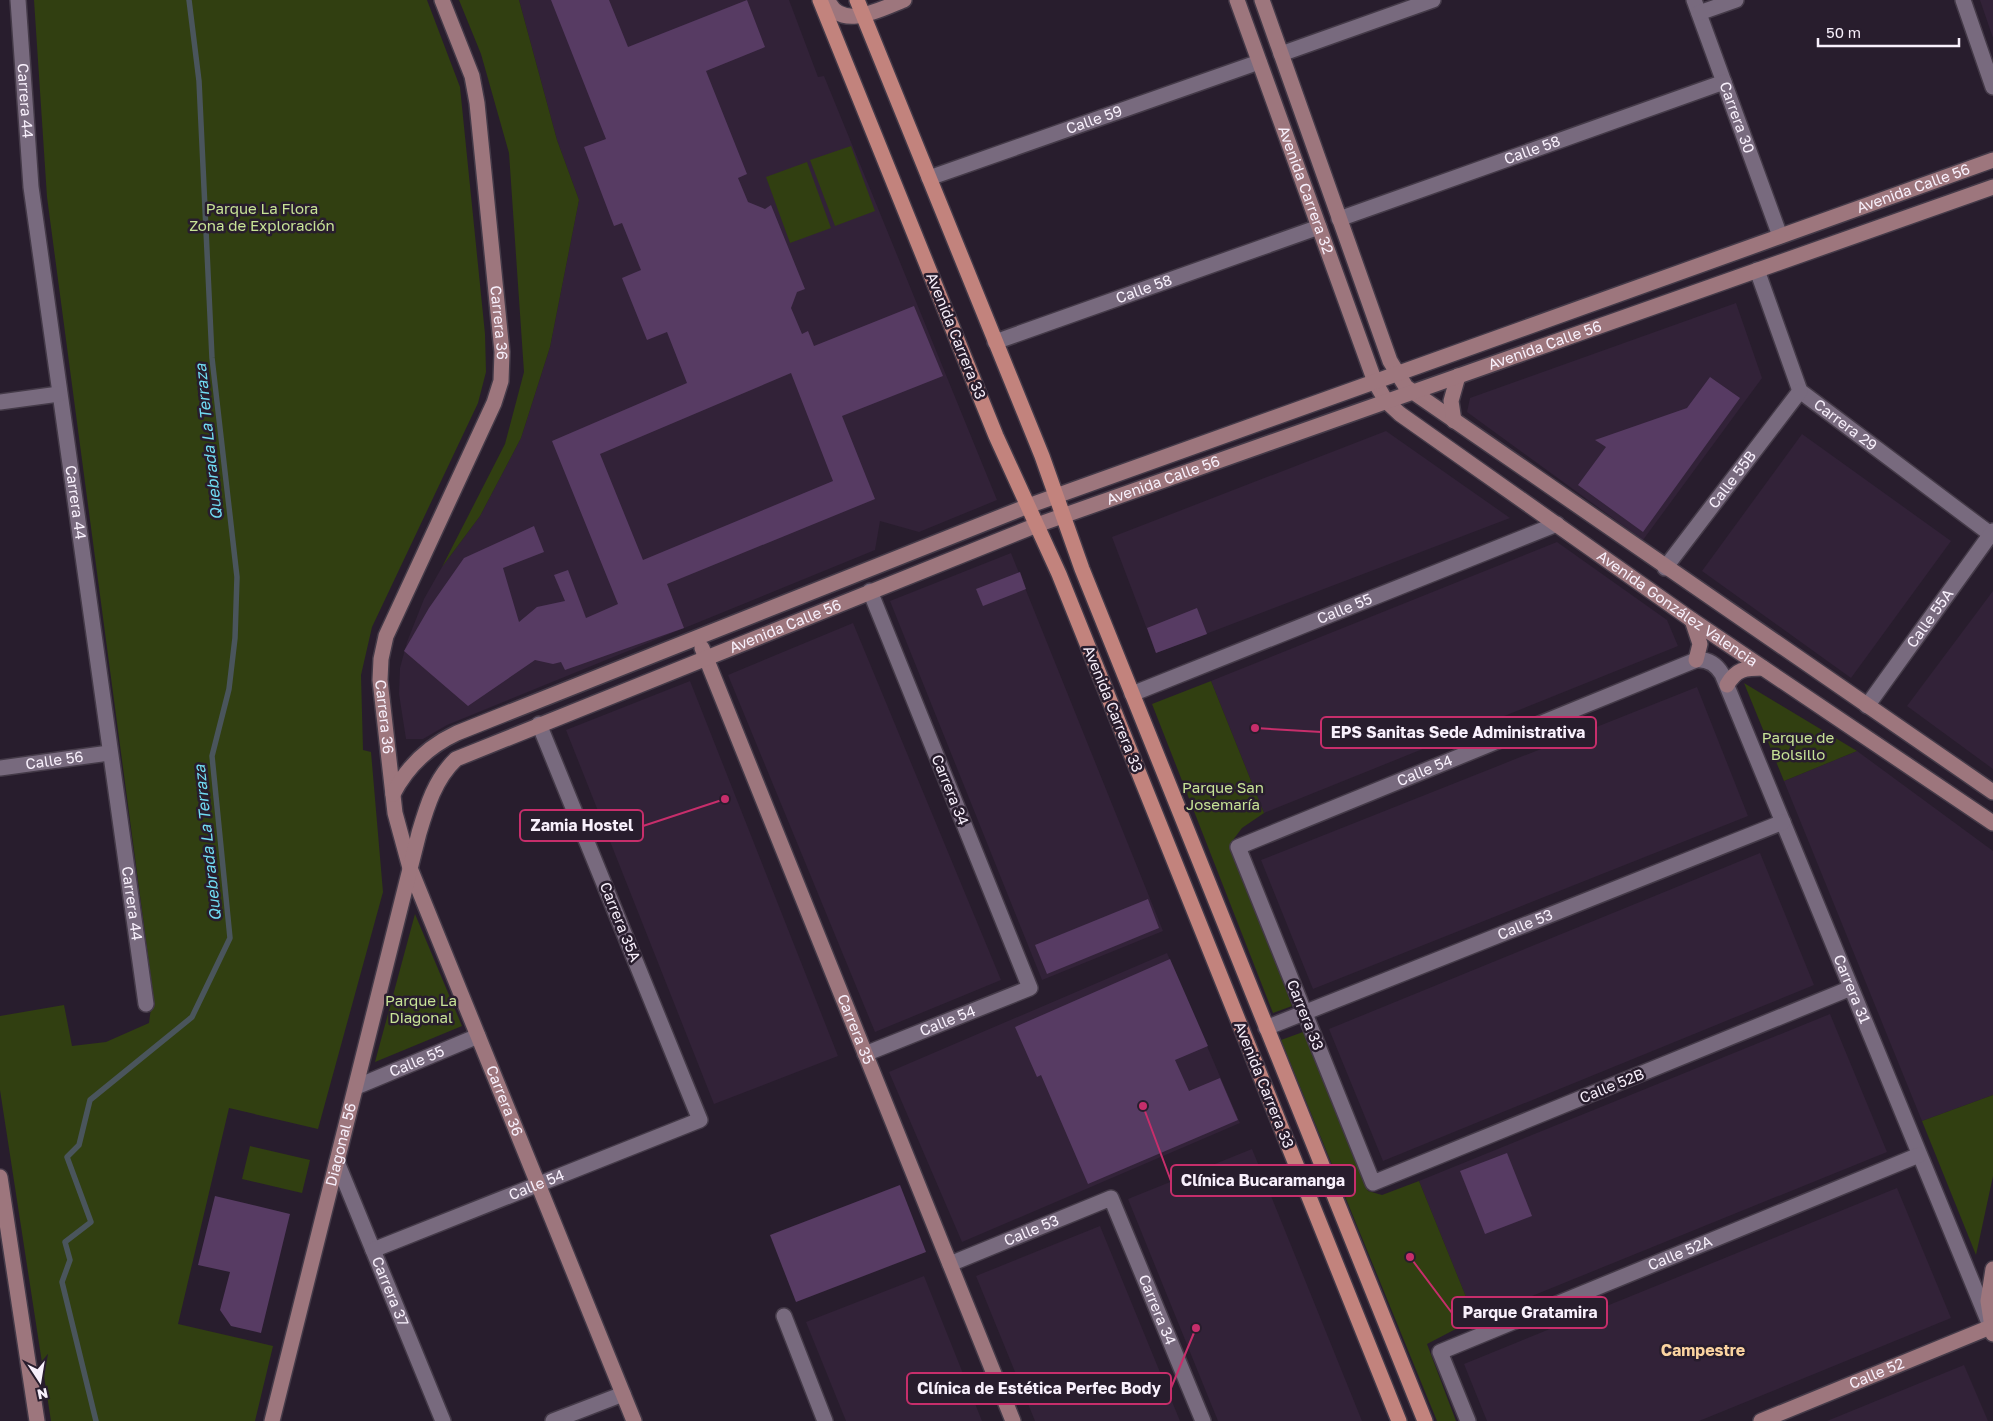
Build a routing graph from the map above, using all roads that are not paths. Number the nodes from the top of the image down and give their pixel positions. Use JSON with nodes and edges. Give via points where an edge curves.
{"nodes":[{"id":1,"x":18,"y":0,"type":"edge"},
{"id":2,"x":442,"y":0,"type":"edge"},
{"id":3,"x":820,"y":0,"type":"edge"},
{"id":4,"x":857,"y":0,"type":"edge"},
{"id":5,"x":904,"y":0,"type":"edge"},
{"id":6,"x":1237,"y":0,"type":"edge"},
{"id":7,"x":1262,"y":0,"type":"edge"},
{"id":8,"x":1433,"y":0,"type":"edge"},
{"id":9,"x":1736,"y":0,"type":"edge"},
{"id":10,"x":1963,"y":0,"type":"edge"},
{"id":11,"x":832,"y":6,"type":"edge"},
{"id":12,"x":1696,"y":7,"type":"edge"},
{"id":13,"x":863,"y":14,"type":"junction"},
{"id":14,"x":1281,"y":54,"type":"junction"},
{"id":15,"x":1259,"y":62,"type":"junction"},
{"id":16,"x":1724,"y":82,"type":"junction"},
{"id":17,"x":1993,"y":87,"type":"edge"},
{"id":18,"x":1993,"y":160,"type":"edge"},
{"id":19,"x":929,"y":178,"type":"junction"},
{"id":20,"x":1993,"y":187,"type":"edge"},
{"id":21,"x":1339,"y":219,"type":"junction"},
{"id":22,"x":1319,"y":227,"type":"junction"},
{"id":23,"x":1780,"y":236,"type":"junction"},
{"id":24,"x":1757,"y":270,"type":"junction"},
{"id":25,"x":995,"y":342,"type":"junction"},
{"id":26,"x":1396,"y":374,"type":"junction"},
{"id":27,"x":1458,"y":376,"type":"junction"},
{"id":28,"x":1375,"y":382,"type":"junction"},
{"id":29,"x":1800,"y":391,"type":"junction"},
{"id":30,"x":1412,"y":392,"type":"junction"},
{"id":31,"x":59,"y":394,"type":"junction"},
{"id":32,"x":1386,"y":401,"type":"junction"},
{"id":33,"x":0,"y":402,"type":"edge"},
{"id":34,"x":1454,"y":421,"type":"junction"},
{"id":35,"x":1056,"y":496,"type":"junction"},
{"id":36,"x":1028,"y":506,"type":"junction"},
{"id":37,"x":1063,"y":515,"type":"junction"},
{"id":38,"x":1556,"y":524,"type":"junction"},
{"id":39,"x":1037,"y":525,"type":"junction"},
{"id":40,"x":1992,"y":534,"type":"edge"},
{"id":41,"x":1665,"y":568,"type":"junction"},
{"id":42,"x":870,"y":592,"type":"junction"},
{"id":43,"x":1692,"y":620,"type":"junction"},
{"id":44,"x":698,"y":638,"type":"junction"},
{"id":45,"x":706,"y":658,"type":"junction"},
{"id":46,"x":1696,"y":660,"type":"junction"},
{"id":47,"x":1763,"y":668,"type":"junction"},
{"id":48,"x":1726,"y":685,"type":"junction"},
{"id":49,"x":1132,"y":694,"type":"junction"},
{"id":50,"x":1867,"y":706,"type":"junction"},
{"id":51,"x":539,"y":724,"type":"junction"},
{"id":52,"x":109,"y":753,"type":"junction"},
{"id":53,"x":0,"y":768,"type":"edge"},
{"id":54,"x":1993,"y":792,"type":"edge"},
{"id":55,"x":393,"y":794,"type":"junction"},
{"id":56,"x":1783,"y":822,"type":"junction"},
{"id":57,"x":1993,"y":823,"type":"edge"},
{"id":58,"x":1238,"y":847,"type":"joint"},
{"id":59,"x":410,"y":868,"type":"junction"},
{"id":60,"x":1030,"y":988,"type":"joint"},
{"id":61,"x":1851,"y":988,"type":"junction"},
{"id":62,"x":146,"y":1004,"type":"dead end"},
{"id":63,"x":1304,"y":1013,"type":"junction"},
{"id":64,"x":1266,"y":1028,"type":"junction"},
{"id":65,"x":478,"y":1036,"type":"junction"},
{"id":66,"x":865,"y":1054,"type":"junction"},
{"id":67,"x":356,"y":1086,"type":"junction"},
{"id":68,"x":700,"y":1120,"type":"joint"},
{"id":69,"x":1919,"y":1155,"type":"junction"},
{"id":70,"x":337,"y":1162,"type":"junction"},
{"id":71,"x":0,"y":1176,"type":"edge"},
{"id":72,"x":1373,"y":1183,"type":"joint"},
{"id":73,"x":538,"y":1184,"type":"junction"},
{"id":74,"x":1111,"y":1198,"type":"joint"},
{"id":75,"x":373,"y":1250,"type":"junction"},
{"id":76,"x":950,"y":1264,"type":"junction"},
{"id":77,"x":1993,"y":1269,"type":"edge"},
{"id":78,"x":784,"y":1316,"type":"dead end"},
{"id":79,"x":1992,"y":1329,"type":"edge"},
{"id":80,"x":623,"y":1394,"type":"junction"},
{"id":81,"x":37,"y":1421,"type":"edge"},
{"id":82,"x":272,"y":1421,"type":"edge"},
{"id":83,"x":443,"y":1421,"type":"edge"},
{"id":84,"x":553,"y":1421,"type":"edge"},
{"id":85,"x":634,"y":1421,"type":"edge"},
{"id":86,"x":825,"y":1421,"type":"edge"},
{"id":87,"x":1013,"y":1421,"type":"edge"},
{"id":88,"x":1202,"y":1421,"type":"edge"},
{"id":89,"x":1399,"y":1421,"type":"edge"},
{"id":90,"x":1425,"y":1421,"type":"edge"},
{"id":91,"x":1468,"y":1421,"type":"edge"},
{"id":92,"x":1761,"y":1421,"type":"edge"}],
"edges":[{"from":1,"to":31,"type":"street","name":"Carrera 44","via":[[31,187]]},
{"from":2,"to":55,"type":"street","name":"Carrera 36","via":[[472,76],[477,104],[502,352],[501,381],[386,636],[380,680]]},
{"from":3,"to":36,"type":"main road","name":"Avenida Carrera 33","via":[[996,436]]},
{"from":4,"to":13,"type":"main road","name":"Avenida Carrera 33"},
{"from":5,"to":13,"type":"street"},
{"from":6,"to":15,"type":"street","name":"Avenida Carrera 32"},
{"from":7,"to":14,"type":"street","name":"Avenida Carrera 32"},
{"from":8,"to":14,"type":"street"},
{"from":9,"to":12,"type":"street"},
{"from":10,"to":17,"type":"street"},
{"from":11,"to":13,"type":"street","via":[[850,17]]},
{"from":12,"to":16,"type":"street","name":"Carrera 30"},
{"from":13,"to":19,"type":"main road","name":"Avenida Carrera 33"},
{"from":14,"to":21,"type":"street","name":"Avenida Carrera 32"},
{"from":15,"to":19,"type":"street","name":"Calle 59"},
{"from":15,"to":22,"type":"street","name":"Avenida Carrera 32"},
{"from":16,"to":21,"type":"street","name":"Calle 58"},
{"from":16,"to":23,"type":"street","name":"Carrera 30"},
{"from":18,"to":23,"type":"street","name":"Avenida Calle 56"},
{"from":19,"to":25,"type":"main road","name":"Avenida Carrera 33"},
{"from":20,"to":24,"type":"street","name":"Avenida Calle 56"},
{"from":21,"to":26,"type":"street","name":"Avenida Carrera 32"},
{"from":22,"to":25,"type":"street","name":"Calle 58"},
{"from":22,"to":28,"type":"street","name":"Avenida Carrera 32"},
{"from":23,"to":26,"type":"street","name":"Avenida Calle 56"},
{"from":24,"to":27,"type":"street","name":"Avenida Calle 56"},
{"from":24,"to":29,"type":"street","name":"Carrera 29"},
{"from":25,"to":35,"type":"main road","name":"Avenida Carrera 33"},
{"from":26,"to":28,"type":"street","name":"Avenida Calle 56"},
{"from":26,"to":30,"type":"street","name":"Avenida González Valencia"},
{"from":27,"to":30,"type":"street","name":"Avenida Calle 56"},
{"from":27,"to":34,"type":"street","via":[[1451,401]]},
{"from":28,"to":32,"type":"street","name":"Avenida González Valencia"},
{"from":28,"to":35,"type":"street","name":"Avenida Calle 56"},
{"from":29,"to":40,"type":"street","name":"Carrera 29"},
{"from":29,"to":41,"type":"street","name":"Calle 55B"},
{"from":30,"to":32,"type":"street","name":"Avenida Calle 56"},
{"from":30,"to":34,"type":"street","name":"Avenida González Valencia"},
{"from":31,"to":33,"type":"street"},
{"from":31,"to":52,"type":"street","name":"Carrera 44"},
{"from":32,"to":37,"type":"street","name":"Avenida Calle 56"},
{"from":32,"to":38,"type":"street","name":"Avenida González Valencia"},
{"from":34,"to":41,"type":"street","name":"Avenida González Valencia"},
{"from":35,"to":36,"type":"street","name":"Avenida Calle 56"},
{"from":35,"to":37,"type":"main road","name":"Avenida Carrera 33"},
{"from":36,"to":39,"type":"main road","name":"Avenida Carrera 33"},
{"from":36,"to":44,"type":"street","name":"Avenida Calle 56"},
{"from":37,"to":39,"type":"street","name":"Avenida Calle 56"},
{"from":37,"to":49,"type":"main road","name":"Avenida Carrera 33"},
{"from":38,"to":43,"type":"street","name":"Avenida González Valencia"},
{"from":38,"to":49,"type":"street","name":"Calle 55"},
{"from":39,"to":42,"type":"street","name":"Avenida Calle 56"},
{"from":39,"to":89,"type":"main road","name":"Avenida Carrera 33"},
{"from":40,"to":50,"type":"street","name":"Calle 55A"},
{"from":41,"to":50,"type":"street","name":"Avenida González Valencia"},
{"from":42,"to":45,"type":"street","name":"Avenida Calle 56"},
{"from":42,"to":60,"type":"street","name":"Carrera 34"},
{"from":43,"to":46,"type":"street","via":[[1700,644]]},
{"from":43,"to":47,"type":"street","name":"Avenida González Valencia"},
{"from":44,"to":45,"type":"street","name":"Carrera 35"},
{"from":44,"to":55,"type":"street","name":"Avenida Calle 56","via":[[448,737],[416,761]]},
{"from":45,"to":51,"type":"street","name":"Avenida Calle 56"},
{"from":45,"to":66,"type":"street","name":"Carrera 35"},
{"from":46,"to":48,"type":"street","name":"Carrera 31","via":[[1714,664]]},
{"from":46,"to":58,"type":"street","name":"Calle 54"},
{"from":47,"to":48,"type":"street","via":[[1740,669]]},
{"from":47,"to":57,"type":"street","name":"Avenida González Valencia"},
{"from":48,"to":56,"type":"street","name":"Carrera 31"},
{"from":49,"to":64,"type":"main road","name":"Avenida Carrera 33"},
{"from":50,"to":54,"type":"street","name":"Avenida González Valencia"},
{"from":51,"to":59,"type":"street","name":"Avenida Calle 56","via":[[468,753],[449,765],[427,806]]},
{"from":51,"to":68,"type":"street","name":"Carrera 35A"},
{"from":52,"to":53,"type":"street","name":"Calle 56"},
{"from":52,"to":62,"type":"street","name":"Carrera 44"},
{"from":55,"to":59,"type":"street","name":"Carrera 36","via":[[399,832]]},
{"from":56,"to":61,"type":"street","name":"Carrera 31"},
{"from":56,"to":63,"type":"street","name":"Calle 53"},
{"from":58,"to":63,"type":"street","name":"Carrera 33"},
{"from":59,"to":65,"type":"street","name":"Carrera 36"},
{"from":59,"to":67,"type":"street","name":"Diagonal 56"},
{"from":60,"to":66,"type":"street","name":"Calle 54"},
{"from":61,"to":69,"type":"street","name":"Carrera 31"},
{"from":61,"to":72,"type":"street","name":"Calle 52B"},
{"from":63,"to":64,"type":"street","name":"Calle 53"},
{"from":63,"to":72,"type":"street","name":"Carrera 33"},
{"from":64,"to":90,"type":"main road","name":"Avenida Carrera 33"},
{"from":65,"to":67,"type":"street","name":"Calle 55"},
{"from":65,"to":73,"type":"street","name":"Carrera 36"},
{"from":66,"to":76,"type":"street","name":"Carrera 35"},
{"from":67,"to":70,"type":"street","name":"Diagonal 56"},
{"from":68,"to":73,"type":"street","name":"Calle 54"},
{"from":69,"to":79,"type":"street","name":"Carrera 31"},
{"from":69,"to":91,"type":"street","name":"Calle 52A","via":[[1440,1352]]},
{"from":70,"to":75,"type":"street","name":"Carrera 37"},
{"from":70,"to":82,"type":"street","name":"Diagonal 56"},
{"from":71,"to":81,"type":"street"},
{"from":73,"to":75,"type":"street","name":"Calle 54"},
{"from":73,"to":80,"type":"street","name":"Carrera 36"},
{"from":74,"to":76,"type":"street","name":"Calle 53"},
{"from":74,"to":88,"type":"street","name":"Carrera 34"},
{"from":75,"to":83,"type":"street","name":"Carrera 37"},
{"from":76,"to":87,"type":"street","name":"Carrera 35"},
{"from":77,"to":79,"type":"street","via":[[1989,1290]]},
{"from":78,"to":86,"type":"street"},
{"from":79,"to":92,"type":"street","name":"Calle 52"},
{"from":80,"to":84,"type":"street"},
{"from":80,"to":85,"type":"street","name":"Carrera 36"}]}
